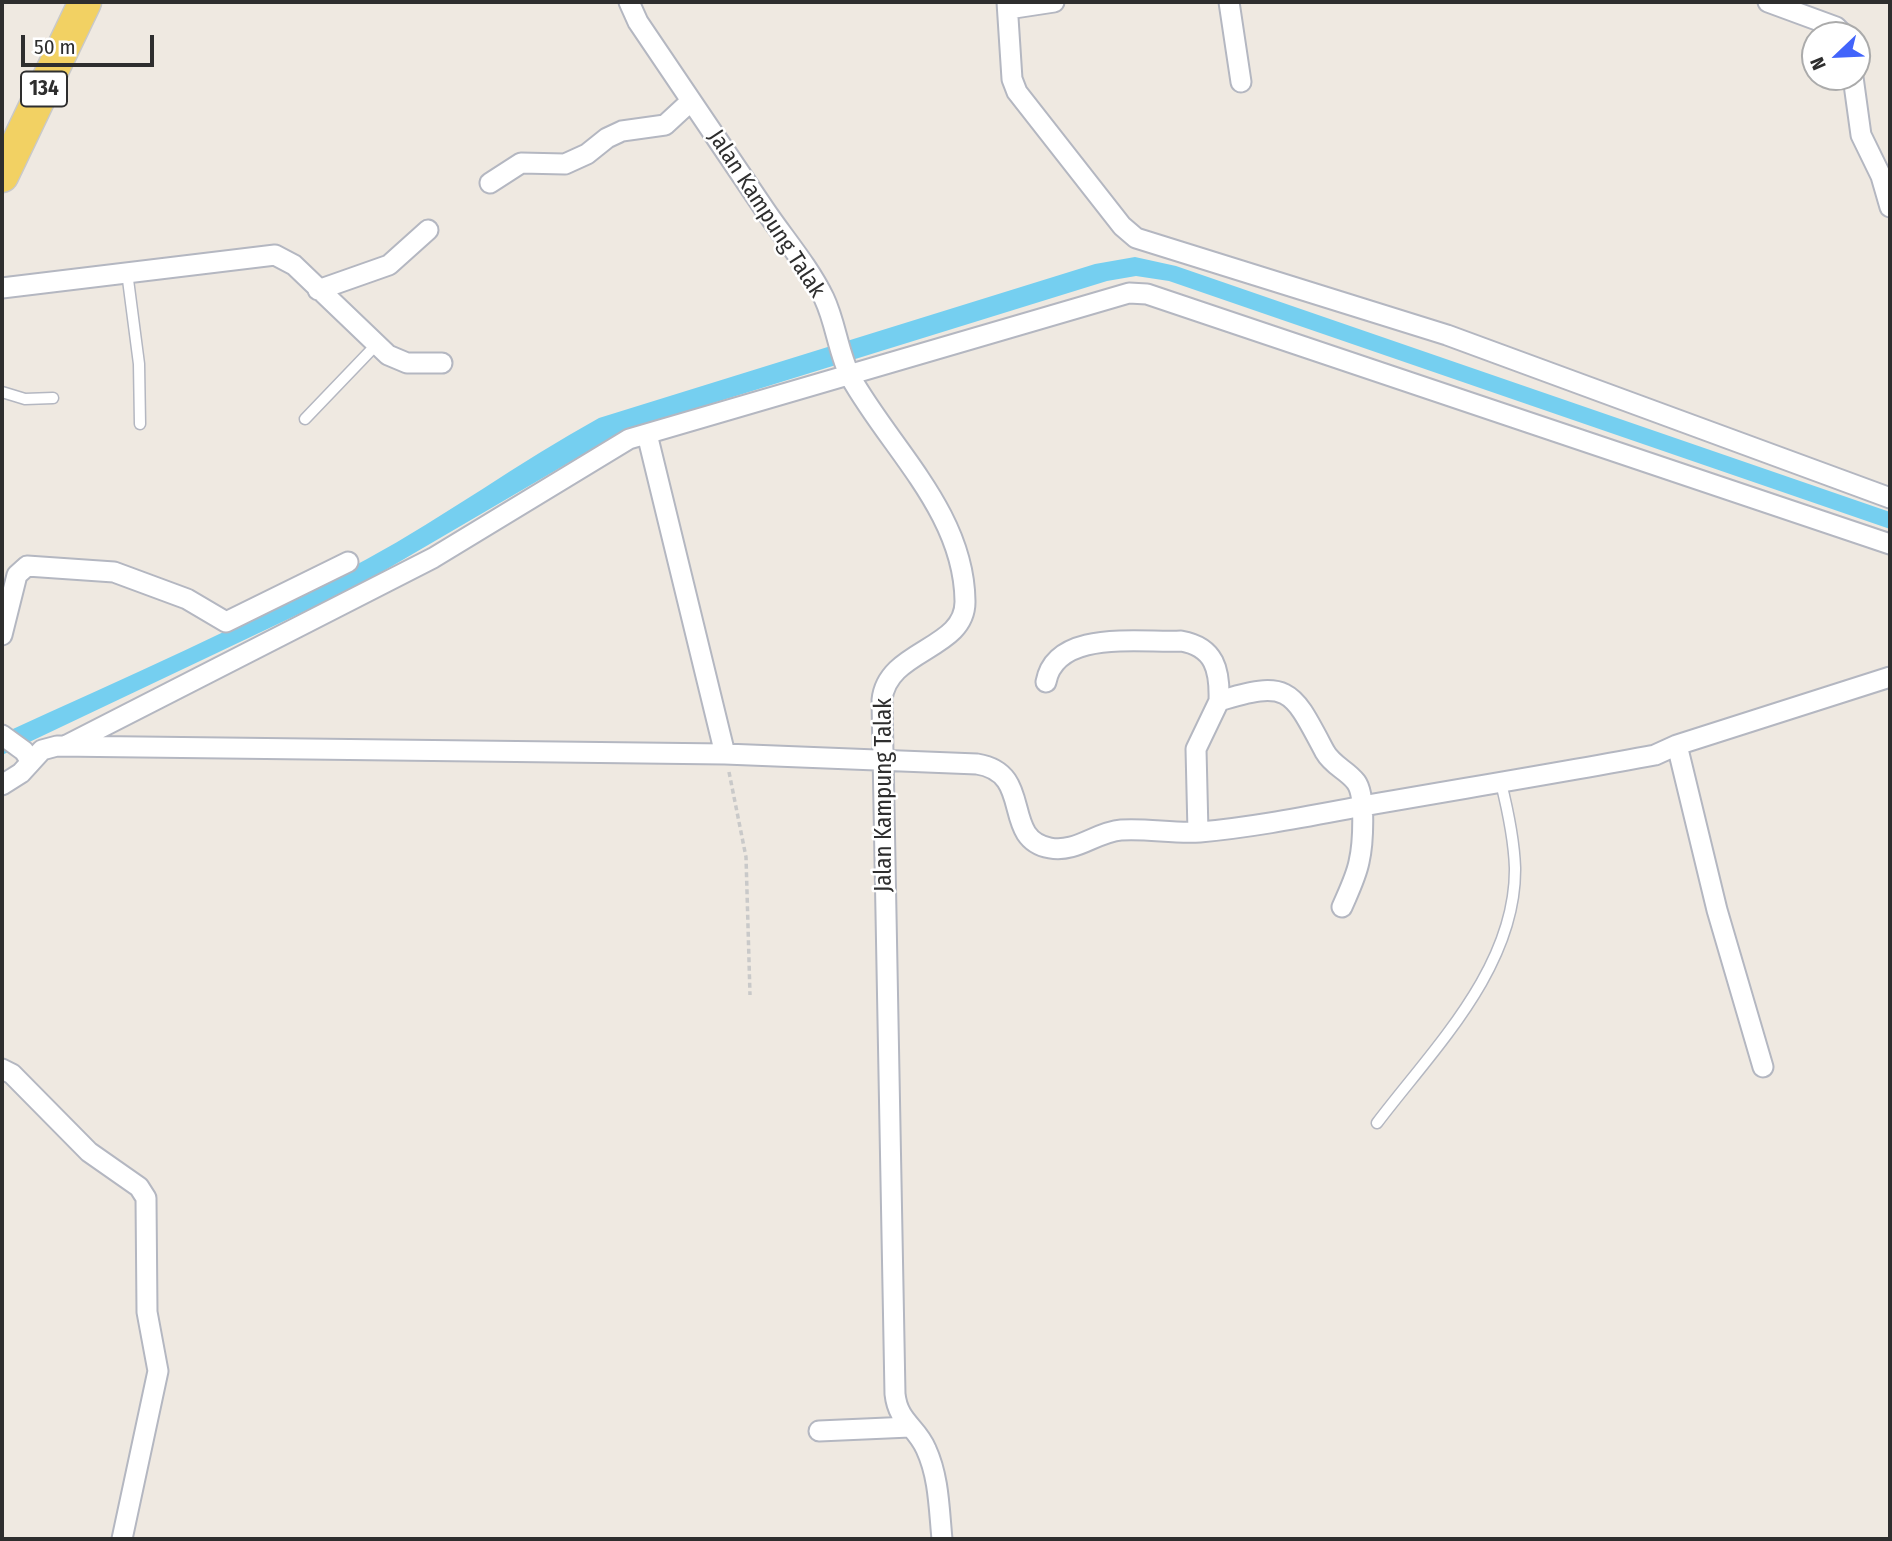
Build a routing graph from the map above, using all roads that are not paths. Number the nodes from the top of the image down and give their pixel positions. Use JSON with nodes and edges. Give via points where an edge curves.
{"nodes":[{"id":1,"x":85,"y":2,"type":"edge"},
{"id":2,"x":629,"y":2,"type":"edge"},
{"id":3,"x":1055,"y":2,"type":"edge"},
{"id":4,"x":1228,"y":2,"type":"edge"},
{"id":5,"x":1768,"y":2,"type":"edge"},
{"id":6,"x":1008,"y":5,"type":"edge"},
{"id":7,"x":1820,"y":21,"type":"edge"},
{"id":8,"x":1241,"y":82,"type":"dead end"},
{"id":9,"x":1855,"y":91,"type":"edge"},
{"id":10,"x":691,"y":102,"type":"junction"},
{"id":11,"x":11,"y":142,"type":"edge"},
{"id":12,"x":2,"y":176,"type":"edge"},
{"id":13,"x":490,"y":183,"type":"dead end"},
{"id":14,"x":1890,"y":207,"type":"edge"},
{"id":15,"x":428,"y":230,"type":"dead end"},
{"id":16,"x":127,"y":271,"type":"junction"},
{"id":17,"x":2,"y":288,"type":"edge"},
{"id":18,"x":318,"y":290,"type":"junction"},
{"id":19,"x":375,"y":346,"type":"junction"},
{"id":20,"x":442,"y":363,"type":"dead end"},
{"id":21,"x":848,"y":371,"type":"junction"},
{"id":22,"x":2,"y":393,"type":"edge"},
{"id":23,"x":53,"y":398,"type":"dead end"},
{"id":24,"x":305,"y":419,"type":"dead end"},
{"id":25,"x":141,"y":425,"type":"dead end"},
{"id":26,"x":647,"y":434,"type":"junction"},
{"id":27,"x":1890,"y":498,"type":"edge"},
{"id":28,"x":1890,"y":544,"type":"edge"},
{"id":29,"x":348,"y":562,"type":"dead end"},
{"id":30,"x":2,"y":635,"type":"edge"},
{"id":31,"x":1890,"y":677,"type":"edge"},
{"id":32,"x":1046,"y":682,"type":"dead end"},
{"id":33,"x":1219,"y":701,"type":"junction"},
{"id":34,"x":2,"y":736,"type":"edge"},
{"id":35,"x":1676,"y":745,"type":"junction"},
{"id":36,"x":63,"y":747,"type":"junction"},
{"id":37,"x":725,"y":754,"type":"junction"},
{"id":38,"x":28,"y":756,"type":"junction"},
{"id":39,"x":883,"y":761,"type":"junction"},
{"id":40,"x":1501,"y":783,"type":"junction"},
{"id":41,"x":2,"y":785,"type":"edge"},
{"id":42,"x":1362,"y":806,"type":"junction"},
{"id":43,"x":1198,"y":832,"type":"junction"},
{"id":44,"x":1342,"y":908,"type":"dead end"},
{"id":45,"x":1763,"y":1067,"type":"dead end"},
{"id":46,"x":2,"y":1069,"type":"edge"},
{"id":47,"x":1377,"y":1123,"type":"dead end"},
{"id":48,"x":910,"y":1427,"type":"junction"},
{"id":49,"x":819,"y":1431,"type":"dead end"},
{"id":50,"x":122,"y":1539,"type":"edge"},
{"id":51,"x":942,"y":1539,"type":"edge"}],
"edges":[{"from":1,"to":11,"type":"main road","number":"134"},
{"from":2,"to":10,"type":"street","name":"Jalan Kampung Talak"},
{"from":3,"to":6,"type":"street"},
{"from":4,"to":8,"type":"street"},
{"from":5,"to":7,"type":"street"},
{"from":6,"to":27,"type":"street","via":[[1012,79],[1017,92],[1136,238],[1447,335]]},
{"from":9,"to":14,"type":"street","via":[[1861,135]]},
{"from":10,"to":13,"type":"street","via":[[666,125],[622,131],[565,164],[521,163]]},
{"from":10,"to":21,"type":"street","name":"Jalan Kampung Talak","via":[[824,298]]},
{"from":11,"to":12,"type":"main road","number":"134"},
{"from":15,"to":18,"type":"street","via":[[389,265]]},
{"from":16,"to":17,"type":"street"},
{"from":16,"to":18,"type":"street","via":[[268,254],[288,261]]},
{"from":16,"to":25,"type":"lane","via":[[139,364]]},
{"from":18,"to":19,"type":"street"},
{"from":19,"to":20,"type":"street","via":[[400,362]]},
{"from":19,"to":24,"type":"lane"},
{"from":21,"to":26,"type":"street"},
{"from":21,"to":28,"type":"street","via":[[1123,294],[1141,293]]},
{"from":21,"to":39,"type":"street","name":"Jalan Kampung Talak","via":[[943,519],[958,557],[965,594],[964,612],[955,628],[899,666],[885,684]]},
{"from":22,"to":23,"type":"lane","via":[[25,399]]},
{"from":26,"to":36,"type":"street","via":[[629,439],[433,558]]},
{"from":26,"to":37,"type":"street"},
{"from":29,"to":30,"type":"street","via":[[226,622],[187,600],[114,572],[27,566],[18,575]]},
{"from":31,"to":35,"type":"street"},
{"from":32,"to":33,"type":"street","via":[[1057,658],[1078,645],[1181,641],[1212,657],[1220,678]]},
{"from":33,"to":42,"type":"street","via":[[1265,689],[1290,696],[1303,710],[1333,764],[1357,784]]},
{"from":33,"to":43,"type":"street","via":[[1196,749]]},
{"from":34,"to":38,"type":"street"},
{"from":35,"to":40,"type":"street","via":[[1656,755]]},
{"from":35,"to":45,"type":"street"},
{"from":36,"to":37,"type":"street"},
{"from":36,"to":38,"type":"street"},
{"from":37,"to":39,"type":"street"},
{"from":38,"to":41,"type":"street","via":[[22,773]]},
{"from":39,"to":43,"type":"street","via":[[977,764],[998,771],[1013,788],[1021,826],[1028,836],[1049,848],[1085,844],[1120,830]]},
{"from":39,"to":48,"type":"street","name":"Jalan Kampung Talak","via":[[895,1394],[901,1418]]},
{"from":40,"to":42,"type":"street"},
{"from":40,"to":47,"type":"lane","via":[[1512,826],[1515,871],[1509,915],[1495,957],[1473,996]]},
{"from":42,"to":43,"type":"street"},
{"from":42,"to":44,"type":"street","via":[[1359,862]]},
{"from":46,"to":50,"type":"street","via":[[89,1152],[139,1187],[146,1198],[147,1312],[158,1371]]},
{"from":48,"to":49,"type":"street"},
{"from":48,"to":51,"type":"street","name":"Jalan Kampung Talak","via":[[926,1447],[936,1480]]}]}
